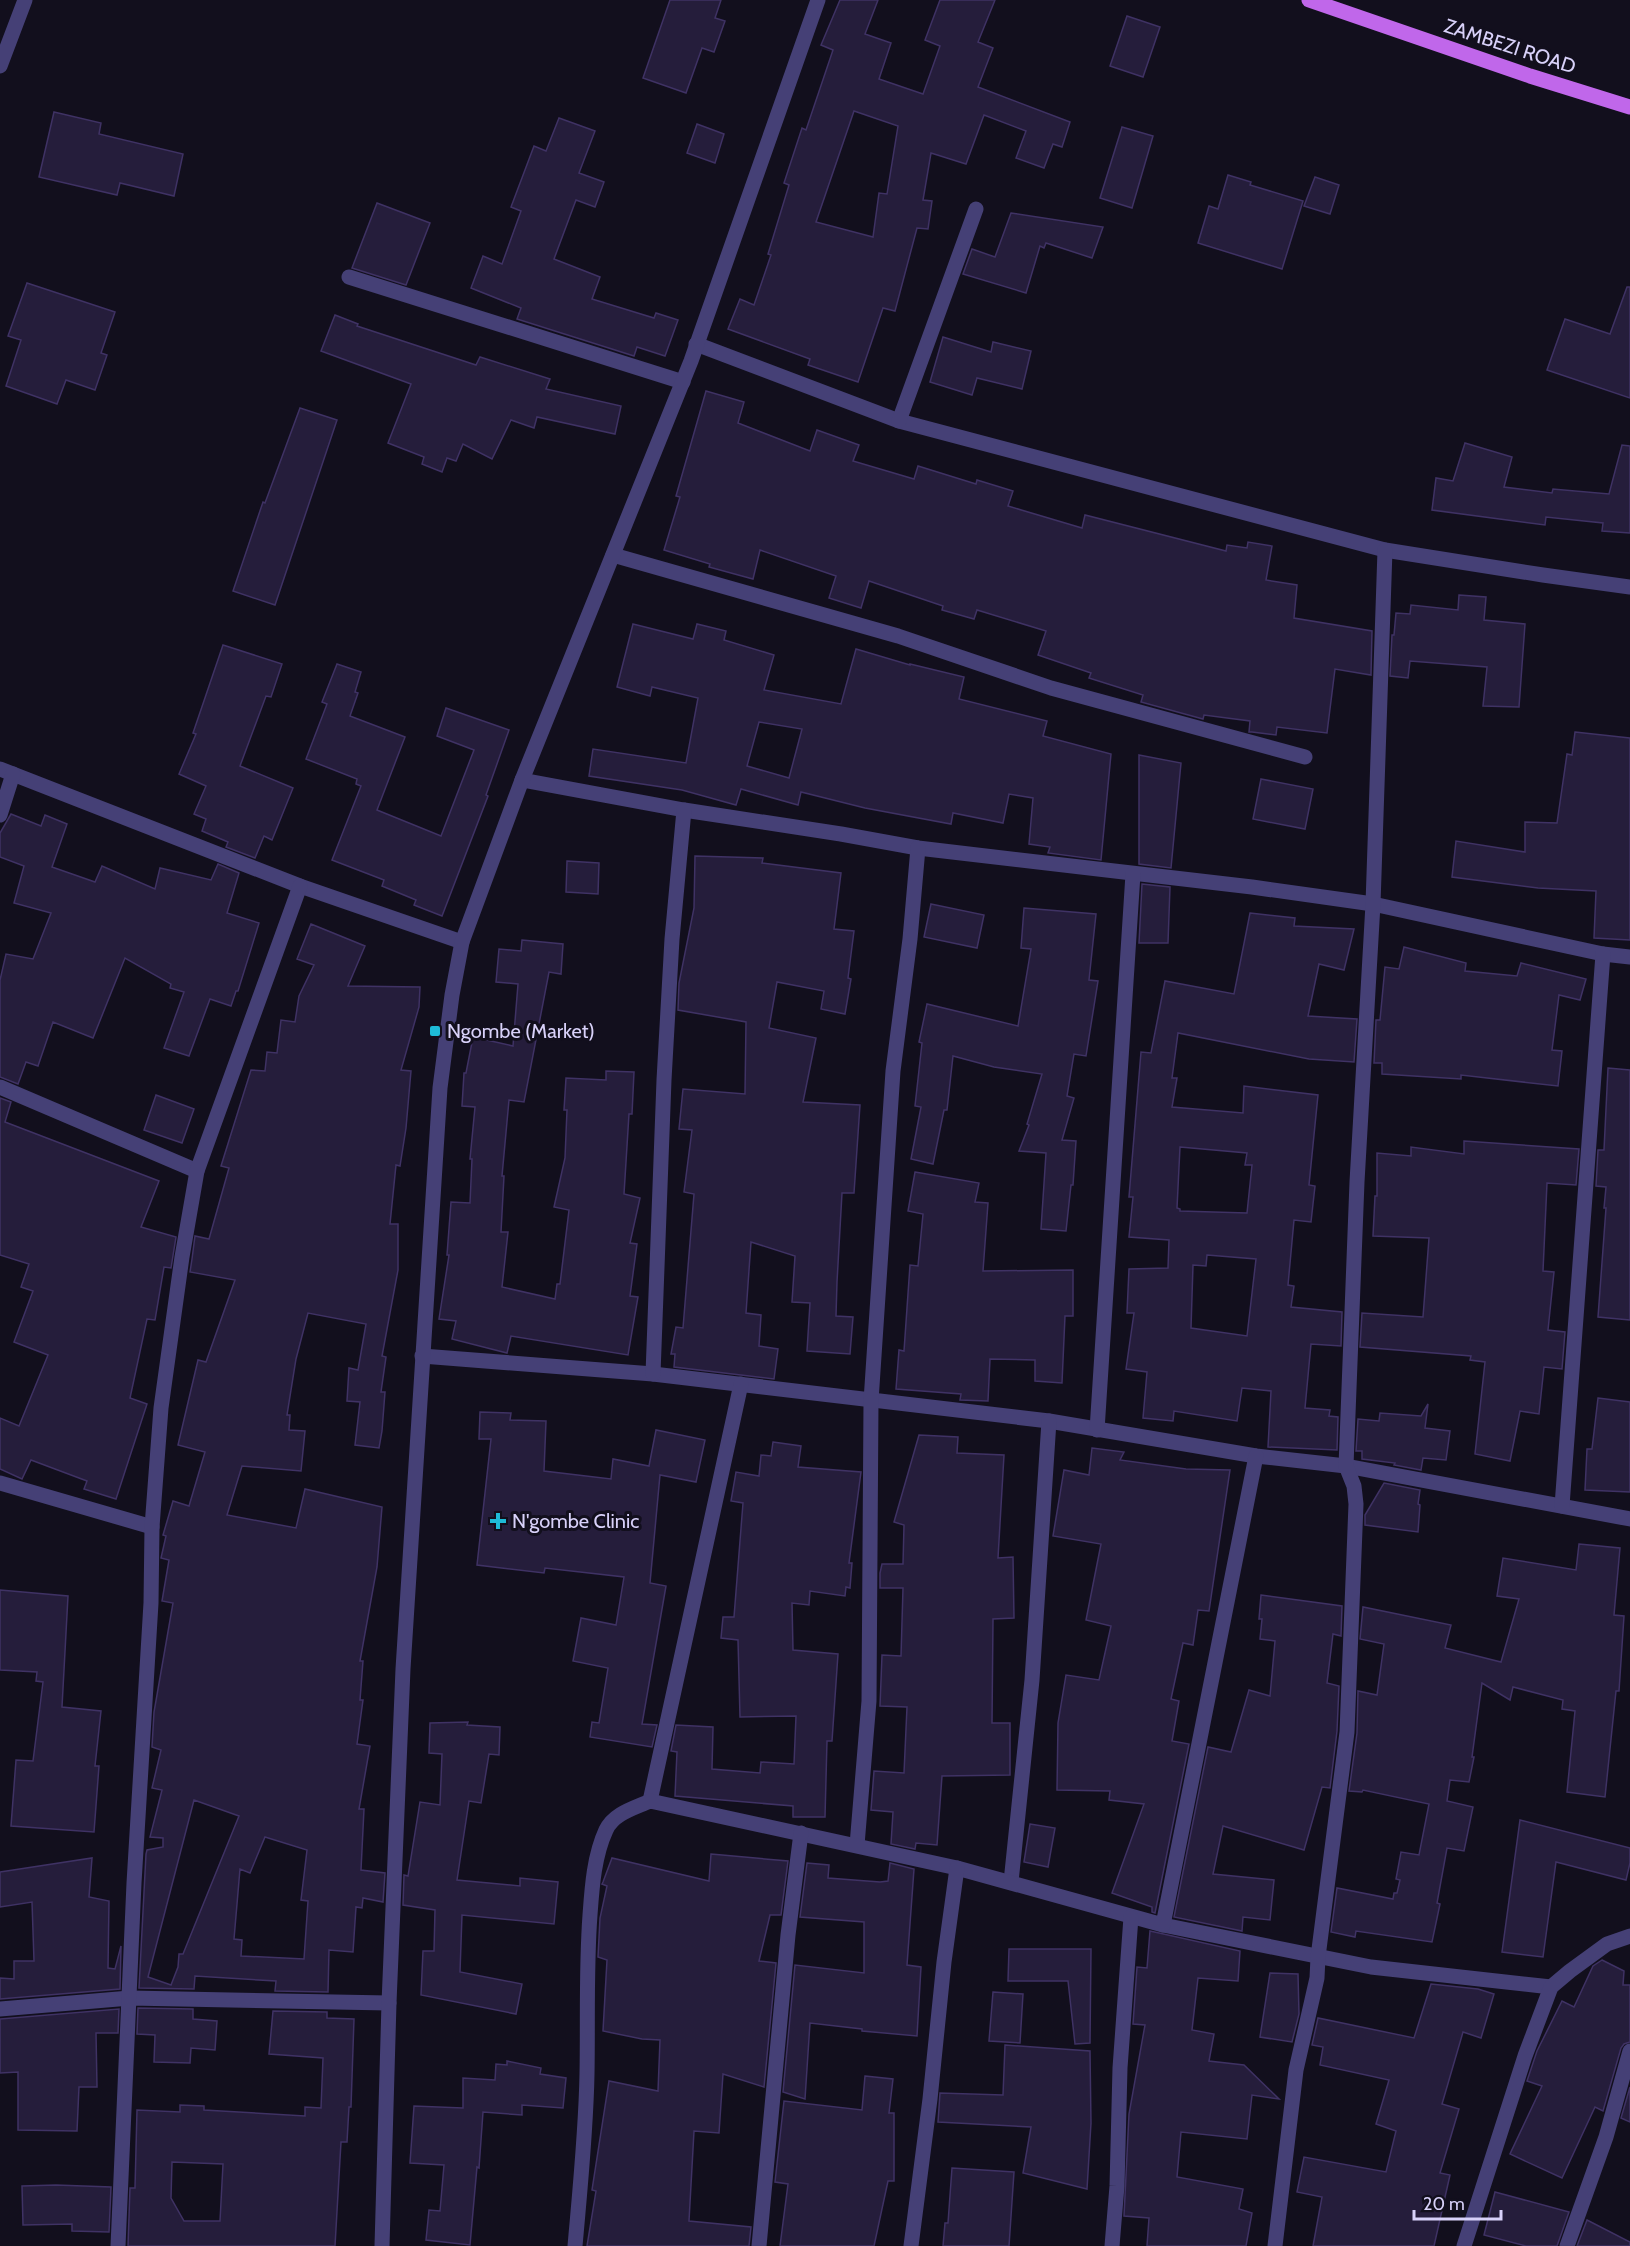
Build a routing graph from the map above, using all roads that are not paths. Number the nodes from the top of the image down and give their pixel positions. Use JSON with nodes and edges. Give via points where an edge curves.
{"nodes":[{"id":1,"x":25,"y":0,"type":"edge"},
{"id":2,"x":818,"y":0,"type":"edge"},
{"id":3,"x":1309,"y":0,"type":"edge"},
{"id":4,"x":0,"y":66,"type":"edge"},
{"id":5,"x":1630,"y":107,"type":"edge"},
{"id":6,"x":976,"y":209,"type":"dead end"},
{"id":7,"x":349,"y":277,"type":"dead end"},
{"id":8,"x":696,"y":344,"type":"junction"},
{"id":9,"x":682,"y":382,"type":"junction"},
{"id":10,"x":899,"y":421,"type":"junction"},
{"id":11,"x":1385,"y":550,"type":"junction"},
{"id":12,"x":613,"y":555,"type":"junction"},
{"id":13,"x":1630,"y":586,"type":"edge"},
{"id":14,"x":1305,"y":757,"type":"dead end"},
{"id":15,"x":6,"y":772,"type":"edge"},
{"id":16,"x":522,"y":780,"type":"junction"},
{"id":17,"x":684,"y":810,"type":"junction"},
{"id":18,"x":0,"y":815,"type":"edge"},
{"id":19,"x":918,"y":848,"type":"junction"},
{"id":20,"x":1134,"y":874,"type":"junction"},
{"id":21,"x":300,"y":886,"type":"junction"},
{"id":22,"x":1373,"y":904,"type":"junction"},
{"id":23,"x":462,"y":942,"type":"junction"},
{"id":24,"x":1603,"y":954,"type":"junction"},
{"id":25,"x":1630,"y":957,"type":"edge"},
{"id":26,"x":0,"y":1088,"type":"edge"},
{"id":27,"x":197,"y":1172,"type":"junction"},
{"id":28,"x":422,"y":1356,"type":"junction"},
{"id":29,"x":653,"y":1374,"type":"junction"},
{"id":30,"x":741,"y":1384,"type":"junction"},
{"id":31,"x":871,"y":1401,"type":"junction"},
{"id":32,"x":1048,"y":1421,"type":"junction"},
{"id":33,"x":1097,"y":1430,"type":"junction"},
{"id":34,"x":1256,"y":1456,"type":"junction"},
{"id":35,"x":1346,"y":1466,"type":"junction"},
{"id":36,"x":0,"y":1483,"type":"edge"},
{"id":37,"x":1562,"y":1506,"type":"junction"},
{"id":38,"x":1630,"y":1519,"type":"edge"},
{"id":39,"x":152,"y":1527,"type":"junction"},
{"id":40,"x":650,"y":1801,"type":"junction"},
{"id":41,"x":801,"y":1833,"type":"junction"},
{"id":42,"x":857,"y":1845,"type":"junction"},
{"id":43,"x":957,"y":1868,"type":"junction"},
{"id":44,"x":1011,"y":1882,"type":"junction"},
{"id":45,"x":1131,"y":1917,"type":"junction"},
{"id":46,"x":1163,"y":1925,"type":"junction"},
{"id":47,"x":1630,"y":1936,"type":"edge"},
{"id":48,"x":1318,"y":1957,"type":"junction"},
{"id":49,"x":1551,"y":1987,"type":"junction"},
{"id":50,"x":130,"y":1998,"type":"junction"},
{"id":51,"x":388,"y":2003,"type":"junction"},
{"id":52,"x":0,"y":2009,"type":"edge"},
{"id":53,"x":1630,"y":2051,"type":"edge"},
{"id":54,"x":118,"y":2246,"type":"edge"},
{"id":55,"x":382,"y":2246,"type":"edge"},
{"id":56,"x":575,"y":2246,"type":"edge"},
{"id":57,"x":759,"y":2246,"type":"edge"},
{"id":58,"x":911,"y":2246,"type":"edge"},
{"id":59,"x":1112,"y":2246,"type":"edge"},
{"id":60,"x":1275,"y":2246,"type":"edge"},
{"id":61,"x":1464,"y":2246,"type":"edge"},
{"id":62,"x":1567,"y":2246,"type":"edge"}],
"edges":[{"from":1,"to":4,"type":"street"},
{"from":2,"to":8,"type":"street"},
{"from":3,"to":5,"type":"main road","name":"ZAMBEZI ROAD"},
{"from":6,"to":10,"type":"street"},
{"from":7,"to":9,"type":"street"},
{"from":8,"to":9,"type":"street"},
{"from":8,"to":10,"type":"street"},
{"from":9,"to":12,"type":"street"},
{"from":10,"to":11,"type":"street"},
{"from":11,"to":13,"type":"street"},
{"from":11,"to":22,"type":"street"},
{"from":12,"to":14,"type":"street","via":[[898,636],[1051,688]]},
{"from":12,"to":16,"type":"street"},
{"from":15,"to":18,"type":"street"},
{"from":15,"to":21,"type":"street"},
{"from":16,"to":17,"type":"street"},
{"from":16,"to":23,"type":"street"},
{"from":17,"to":19,"type":"street"},
{"from":17,"to":29,"type":"street","via":[[664,1080]]},
{"from":19,"to":20,"type":"street"},
{"from":19,"to":31,"type":"street","via":[[892,1071]]},
{"from":20,"to":22,"type":"street"},
{"from":20,"to":33,"type":"street"},
{"from":21,"to":23,"type":"street"},
{"from":21,"to":27,"type":"street"},
{"from":22,"to":24,"type":"street"},
{"from":22,"to":35,"type":"street"},
{"from":23,"to":28,"type":"street","via":[[440,1088]]},
{"from":24,"to":25,"type":"street"},
{"from":24,"to":37,"type":"street"},
{"from":26,"to":27,"type":"street"},
{"from":27,"to":39,"type":"street","via":[[161,1408]]},
{"from":28,"to":29,"type":"street"},
{"from":28,"to":51,"type":"street"},
{"from":29,"to":30,"type":"street"},
{"from":30,"to":31,"type":"street"},
{"from":30,"to":40,"type":"street"},
{"from":31,"to":32,"type":"street"},
{"from":31,"to":42,"type":"street","via":[[869,1701]]},
{"from":32,"to":33,"type":"street"},
{"from":32,"to":44,"type":"street","via":[[1032,1680]]},
{"from":33,"to":34,"type":"street"},
{"from":34,"to":35,"type":"street"},
{"from":34,"to":46,"type":"street"},
{"from":35,"to":37,"type":"street"},
{"from":35,"to":48,"type":"street","via":[[1356,1504],[1347,1720]]},
{"from":36,"to":39,"type":"street"},
{"from":37,"to":38,"type":"street"},
{"from":39,"to":50,"type":"street"},
{"from":40,"to":41,"type":"street"},
{"from":40,"to":56,"type":"street","via":[[616,1817],[607,1828],[597,1857],[586,1970],[587,2075]]},
{"from":41,"to":42,"type":"street"},
{"from":41,"to":57,"type":"street"},
{"from":42,"to":43,"type":"street"},
{"from":43,"to":44,"type":"street"},
{"from":43,"to":58,"type":"street"},
{"from":44,"to":45,"type":"street"},
{"from":45,"to":46,"type":"street"},
{"from":45,"to":59,"type":"street"},
{"from":46,"to":48,"type":"street"},
{"from":47,"to":49,"type":"street","via":[[1608,1944]]},
{"from":48,"to":49,"type":"street","via":[[1371,1967]]},
{"from":48,"to":60,"type":"street","via":[[1317,1978],[1296,2070]]},
{"from":49,"to":61,"type":"street"},
{"from":50,"to":51,"type":"street"},
{"from":50,"to":52,"type":"street"},
{"from":50,"to":54,"type":"street"},
{"from":51,"to":55,"type":"street"},
{"from":53,"to":62,"type":"street","via":[[1606,2137]]}]}
